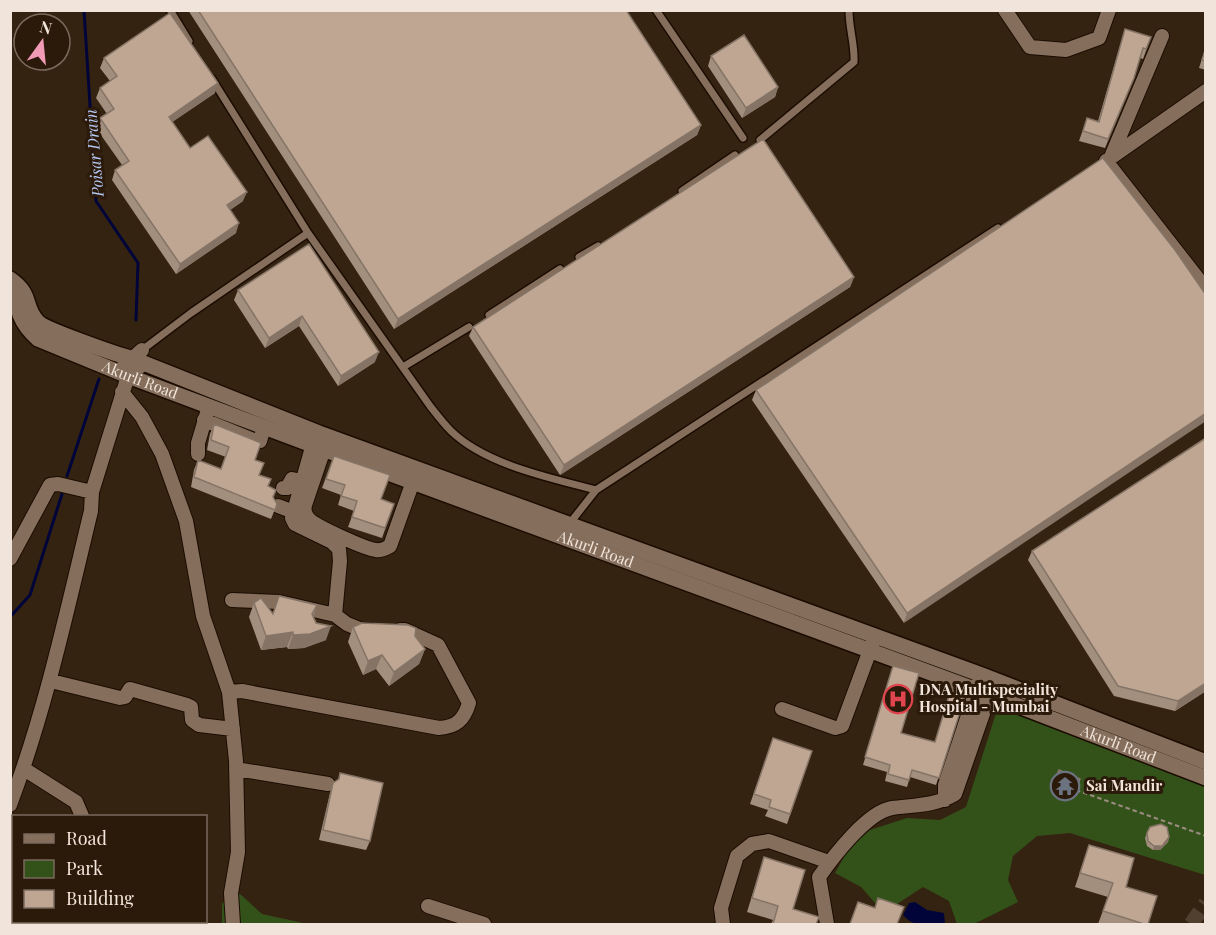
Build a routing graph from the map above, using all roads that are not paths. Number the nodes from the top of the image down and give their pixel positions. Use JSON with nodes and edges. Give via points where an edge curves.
{"nodes":[{"id":1,"x":170,"y":10,"type":"edge"},
{"id":2,"x":656,"y":10,"type":"edge"},
{"id":3,"x":849,"y":10,"type":"edge"},
{"id":4,"x":1005,"y":10,"type":"edge"},
{"id":5,"x":1108,"y":10,"type":"edge"},
{"id":6,"x":1162,"y":36,"type":"dead end"},
{"id":7,"x":195,"y":51,"type":"edge"},
{"id":8,"x":208,"y":71,"type":"edge"},
{"id":9,"x":1206,"y":91,"type":"edge"},
{"id":10,"x":743,"y":138,"type":"dead end"},
{"id":11,"x":760,"y":140,"type":"edge"},
{"id":12,"x":735,"y":155,"type":"edge"},
{"id":13,"x":1111,"y":157,"type":"junction"},
{"id":14,"x":678,"y":194,"type":"edge"},
{"id":15,"x":1003,"y":224,"type":"edge"},
{"id":16,"x":308,"y":233,"type":"junction"},
{"id":17,"x":610,"y":239,"type":"edge"},
{"id":18,"x":579,"y":257,"type":"edge"},
{"id":19,"x":560,"y":269,"type":"edge"},
{"id":20,"x":10,"y":279,"type":"edge"},
{"id":21,"x":1206,"y":289,"type":"edge"},
{"id":22,"x":10,"y":293,"type":"edge"},
{"id":23,"x":489,"y":315,"type":"edge"},
{"id":24,"x":469,"y":327,"type":"dead end"},
{"id":25,"x":139,"y":357,"type":"junction"},
{"id":26,"x":403,"y":367,"type":"junction"},
{"id":27,"x":123,"y":374,"type":"junction"},
{"id":28,"x":207,"y":388,"type":"junction"},
{"id":29,"x":122,"y":392,"type":"junction"},
{"id":30,"x":204,"y":410,"type":"junction"},
{"id":31,"x":318,"y":442,"type":"junction"},
{"id":32,"x":198,"y":454,"type":"dead end"},
{"id":33,"x":415,"y":476,"type":"junction"},
{"id":34,"x":301,"y":482,"type":"junction"},
{"id":35,"x":284,"y":488,"type":"dead end"},
{"id":36,"x":596,"y":490,"type":"junction"},
{"id":37,"x":92,"y":492,"type":"junction"},
{"id":38,"x":278,"y":506,"type":"edge"},
{"id":39,"x":294,"y":512,"type":"junction"},
{"id":40,"x":565,"y":530,"type":"junction"},
{"id":41,"x":10,"y":559,"type":"edge"},
{"id":42,"x":232,"y":600,"type":"dead end"},
{"id":43,"x":335,"y":615,"type":"junction"},
{"id":44,"x":872,"y":643,"type":"junction"},
{"id":45,"x":51,"y":681,"type":"junction"},
{"id":46,"x":986,"y":685,"type":"junction"},
{"id":47,"x":229,"y":692,"type":"junction"},
{"id":48,"x":782,"y":709,"type":"dead end"},
{"id":49,"x":233,"y":729,"type":"junction"},
{"id":50,"x":1149,"y":748,"type":"junction"},
{"id":51,"x":1206,"y":762,"type":"edge"},
{"id":52,"x":24,"y":769,"type":"junction"},
{"id":53,"x":236,"y":769,"type":"junction"},
{"id":54,"x":1206,"y":778,"type":"edge"},
{"id":55,"x":328,"y":784,"type":"dead end"},
{"id":56,"x":10,"y":805,"type":"edge"},
{"id":57,"x":82,"y":815,"type":"edge"},
{"id":58,"x":829,"y":862,"type":"junction"},
{"id":59,"x":428,"y":906,"type":"dead end"},
{"id":60,"x":232,"y":924,"type":"edge"},
{"id":61,"x":484,"y":924,"type":"edge"},
{"id":62,"x":723,"y":924,"type":"edge"},
{"id":63,"x":827,"y":924,"type":"edge"}],
"edges":[{"from":1,"to":7,"type":"lane"},
{"from":2,"to":10,"type":"lane"},
{"from":3,"to":11,"type":"lane","via":[[854,63]]},
{"from":4,"to":5,"type":"street","via":[[1030,47],[1066,51],[1099,38]]},
{"from":6,"to":13,"type":"street"},
{"from":8,"to":16,"type":"lane"},
{"from":9,"to":13,"type":"street"},
{"from":12,"to":14,"type":"lane"},
{"from":13,"to":21,"type":"street","via":[[1106,161]]},
{"from":15,"to":36,"type":"lane"},
{"from":16,"to":25,"type":"lane","via":[[190,313]]},
{"from":16,"to":26,"type":"lane"},
{"from":17,"to":18,"type":"lane"},
{"from":19,"to":23,"type":"lane"},
{"from":20,"to":25,"type":"street","name":"Akurli Road","via":[[25,292],[30,309],[46,328],[108,352]]},
{"from":22,"to":27,"type":"street","name":"Akurli Road","via":[[16,298],[27,329],[38,339]]},
{"from":24,"to":26,"type":"lane"},
{"from":25,"to":27,"type":"street"},
{"from":25,"to":28,"type":"street","name":"Akurli Road"},
{"from":26,"to":36,"type":"lane","via":[[452,432],[468,443],[519,467]]},
{"from":27,"to":29,"type":"street"},
{"from":27,"to":30,"type":"street","name":"Akurli Road"},
{"from":28,"to":30,"type":"street"},
{"from":28,"to":31,"type":"street","name":"Akurli Road"},
{"from":29,"to":37,"type":"street"},
{"from":29,"to":47,"type":"street","via":[[142,417],[162,453],[186,521],[203,616]]},
{"from":30,"to":31,"type":"street","name":"Akurli Road"},
{"from":30,"to":32,"type":"street"},
{"from":31,"to":33,"type":"street","name":"Akurli Road"},
{"from":31,"to":33,"type":"street","via":[[305,514],[309,521],[376,550],[390,546]]},
{"from":31,"to":34,"type":"street"},
{"from":33,"to":40,"type":"street","name":"Akurli Road"},
{"from":34,"to":35,"type":"street","via":[[290,479]]},
{"from":34,"to":39,"type":"street"},
{"from":36,"to":40,"type":"lane"},
{"from":37,"to":41,"type":"street","via":[[50,485]]},
{"from":37,"to":45,"type":"street","via":[[91,511]]},
{"from":38,"to":39,"type":"street"},
{"from":39,"to":43,"type":"street","via":[[295,524],[339,549]]},
{"from":40,"to":44,"type":"street","name":"Akurli Road"},
{"from":42,"to":43,"type":"street","via":[[279,602]]},
{"from":43,"to":47,"type":"street","via":[[362,630],[405,630],[438,645],[469,703],[459,723],[439,728],[242,691]]},
{"from":44,"to":46,"type":"street","name":"Akurli Road"},
{"from":44,"to":48,"type":"street","via":[[842,726],[835,728]]},
{"from":45,"to":49,"type":"street","via":[[120,698],[130,688],[191,707],[192,720],[199,725]]},
{"from":45,"to":52,"type":"street"},
{"from":46,"to":50,"type":"street","name":"Akurli Road"},
{"from":46,"to":58,"type":"street","via":[[955,795],[919,806],[889,808],[862,825]]},
{"from":47,"to":49,"type":"street"},
{"from":49,"to":53,"type":"street"},
{"from":50,"to":51,"type":"street"},
{"from":50,"to":54,"type":"street","name":"Akurli Road"},
{"from":52,"to":56,"type":"street"},
{"from":52,"to":57,"type":"street","via":[[76,802]]},
{"from":53,"to":55,"type":"street"},
{"from":53,"to":60,"type":"street","via":[[238,852],[231,893]]},
{"from":58,"to":62,"type":"street","via":[[769,841],[752,844],[737,856],[721,908]]},
{"from":58,"to":63,"type":"street","via":[[819,877]]},
{"from":59,"to":61,"type":"street"}]}
